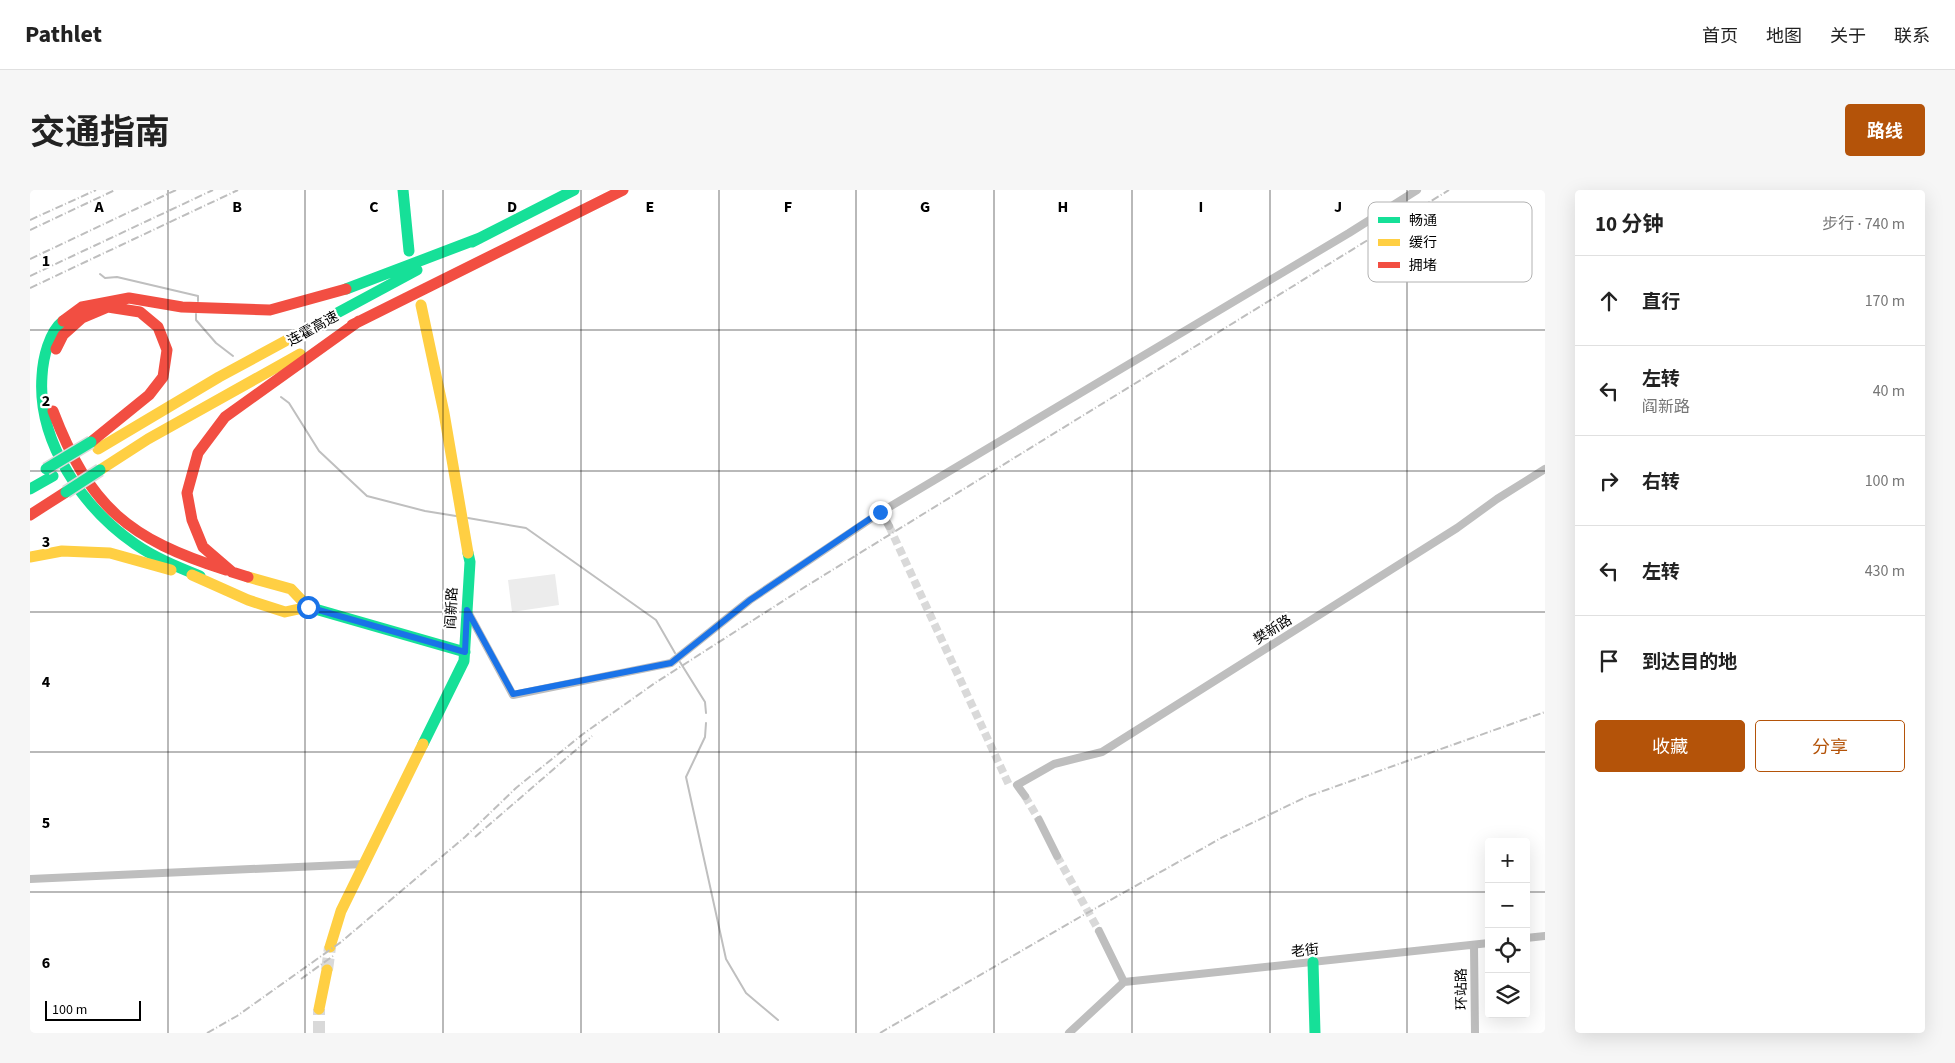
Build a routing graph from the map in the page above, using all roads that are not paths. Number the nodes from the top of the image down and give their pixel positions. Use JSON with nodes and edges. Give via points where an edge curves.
{"nodes":[{"id":1,"x":403,"y":190,"type":"edge"},
{"id":2,"x":574,"y":190,"type":"edge"},
{"id":3,"x":623,"y":190,"type":"edge"},
{"id":4,"x":1417,"y":190,"type":"edge"},
{"id":5,"x":1398,"y":202,"type":"edge"},
{"id":6,"x":1368,"y":221,"type":"edge"},
{"id":7,"x":480,"y":238,"type":"junction"},
{"id":8,"x":408,"y":251,"type":"dead end"},
{"id":9,"x":421,"y":305,"type":"dead end"},
{"id":10,"x":359,"y":321,"type":"junction"},
{"id":11,"x":94,"y":445,"type":"junction"},
{"id":12,"x":1545,"y":469,"type":"edge"},
{"id":13,"x":49,"y":472,"type":"junction"},
{"id":14,"x":30,"y":481,"type":"edge"},
{"id":15,"x":30,"y":489,"type":"edge"},
{"id":16,"x":880,"y":512,"type":"junction"},
{"id":17,"x":30,"y":515,"type":"edge"},
{"id":18,"x":889,"y":526,"type":"tunnel mouth"},
{"id":19,"x":30,"y":557,"type":"edge"},
{"id":20,"x":232,"y":572,"type":"junction"},
{"id":21,"x":200,"y":576,"type":"junction"},
{"id":22,"x":308,"y":607,"type":"junction"},
{"id":23,"x":467,"y":610,"type":"junction"},
{"id":24,"x":465,"y":652,"type":"junction"},
{"id":25,"x":1025,"y":796,"type":"tunnel mouth"},
{"id":26,"x":1039,"y":820,"type":"tunnel mouth"},
{"id":27,"x":1057,"y":856,"type":"tunnel mouth"},
{"id":28,"x":364,"y":864,"type":"junction"},
{"id":29,"x":30,"y":880,"type":"edge"},
{"id":30,"x":1099,"y":931,"type":"tunnel mouth"},
{"id":31,"x":1545,"y":936,"type":"edge"},
{"id":32,"x":1530,"y":938,"type":"edge"},
{"id":33,"x":1485,"y":944,"type":"edge"},
{"id":34,"x":1474,"y":946,"type":"junction"},
{"id":35,"x":330,"y":947,"type":"tunnel mouth"},
{"id":36,"x":1313,"y":962,"type":"junction"},
{"id":37,"x":328,"y":970,"type":"tunnel mouth"},
{"id":38,"x":1124,"y":982,"type":"junction"},
{"id":39,"x":319,"y":1009,"type":"tunnel mouth"},
{"id":40,"x":1068,"y":1033,"type":"edge"},
{"id":41,"x":1315,"y":1033,"type":"edge"},
{"id":42,"x":1475,"y":1033,"type":"edge"}],
"edges":[{"from":1,"to":8,"type":"main road"},
{"from":2,"to":7,"type":"main road","name":"连霍高速"},
{"from":3,"to":10,"type":"main road","name":"连霍高速"},
{"from":4,"to":5,"type":"street"},
{"from":6,"to":16,"type":"street"},
{"from":7,"to":11,"type":"main road","name":"连霍高速"},
{"from":7,"to":21,"type":"main road","via":[[332,294],[270,310],[182,307],[129,298],[82,307],[58,325],[43,358],[42,385],[52,441],[70,477],[100,514],[135,544]]},
{"from":9,"to":23,"type":"main road","name":"阎新路","via":[[470,562]]},
{"from":10,"to":17,"type":"main road","name":"连霍高速","bridge":true,"via":[[148,440]]},
{"from":10,"to":20,"type":"main road","via":[[225,417],[198,453],[187,493],[192,520],[203,547]]},
{"from":11,"to":13,"type":"main road","bridge":true},
{"from":11,"to":20,"type":"main road","via":[[150,395],[163,377],[167,350],[158,327],[140,312],[108,307],[82,318],[62,335],[51,360],[48,394],[64,444],[104,506],[142,537],[190,560]]},
{"from":12,"to":25,"type":"street","name":"樊新路","via":[[1102,752],[1054,764],[1013,785]]},
{"from":13,"to":14,"type":"main road"},
{"from":13,"to":15,"type":"main road"},
{"from":16,"to":18,"type":"street"},
{"from":16,"to":23,"type":"street","via":[[750,600],[671,663],[513,694]]},
{"from":19,"to":21,"type":"main road","via":[[62,551],[110,553]]},
{"from":20,"to":22,"type":"main road","via":[[291,590]]},
{"from":21,"to":22,"type":"main road","via":[[248,600],[285,612]]},
{"from":22,"to":24,"type":"main road"},
{"from":23,"to":24,"type":"main road","name":"阎新路"},
{"from":24,"to":28,"type":"main road","name":"阎新路","via":[[464,661]]},
{"from":26,"to":27,"type":"street"},
{"from":28,"to":29,"type":"street"},
{"from":28,"to":35,"type":"main road","name":"阎新路","via":[[341,911]]},
{"from":30,"to":38,"type":"street"},
{"from":31,"to":32,"type":"street"},
{"from":33,"to":34,"type":"street","name":"老街"},
{"from":34,"to":36,"type":"street","name":"老街"},
{"from":34,"to":42,"type":"street","name":"环站路"},
{"from":36,"to":38,"type":"street","name":"老街"},
{"from":36,"to":41,"type":"main road"},
{"from":37,"to":39,"type":"main road"},
{"from":38,"to":40,"type":"street"}]}
